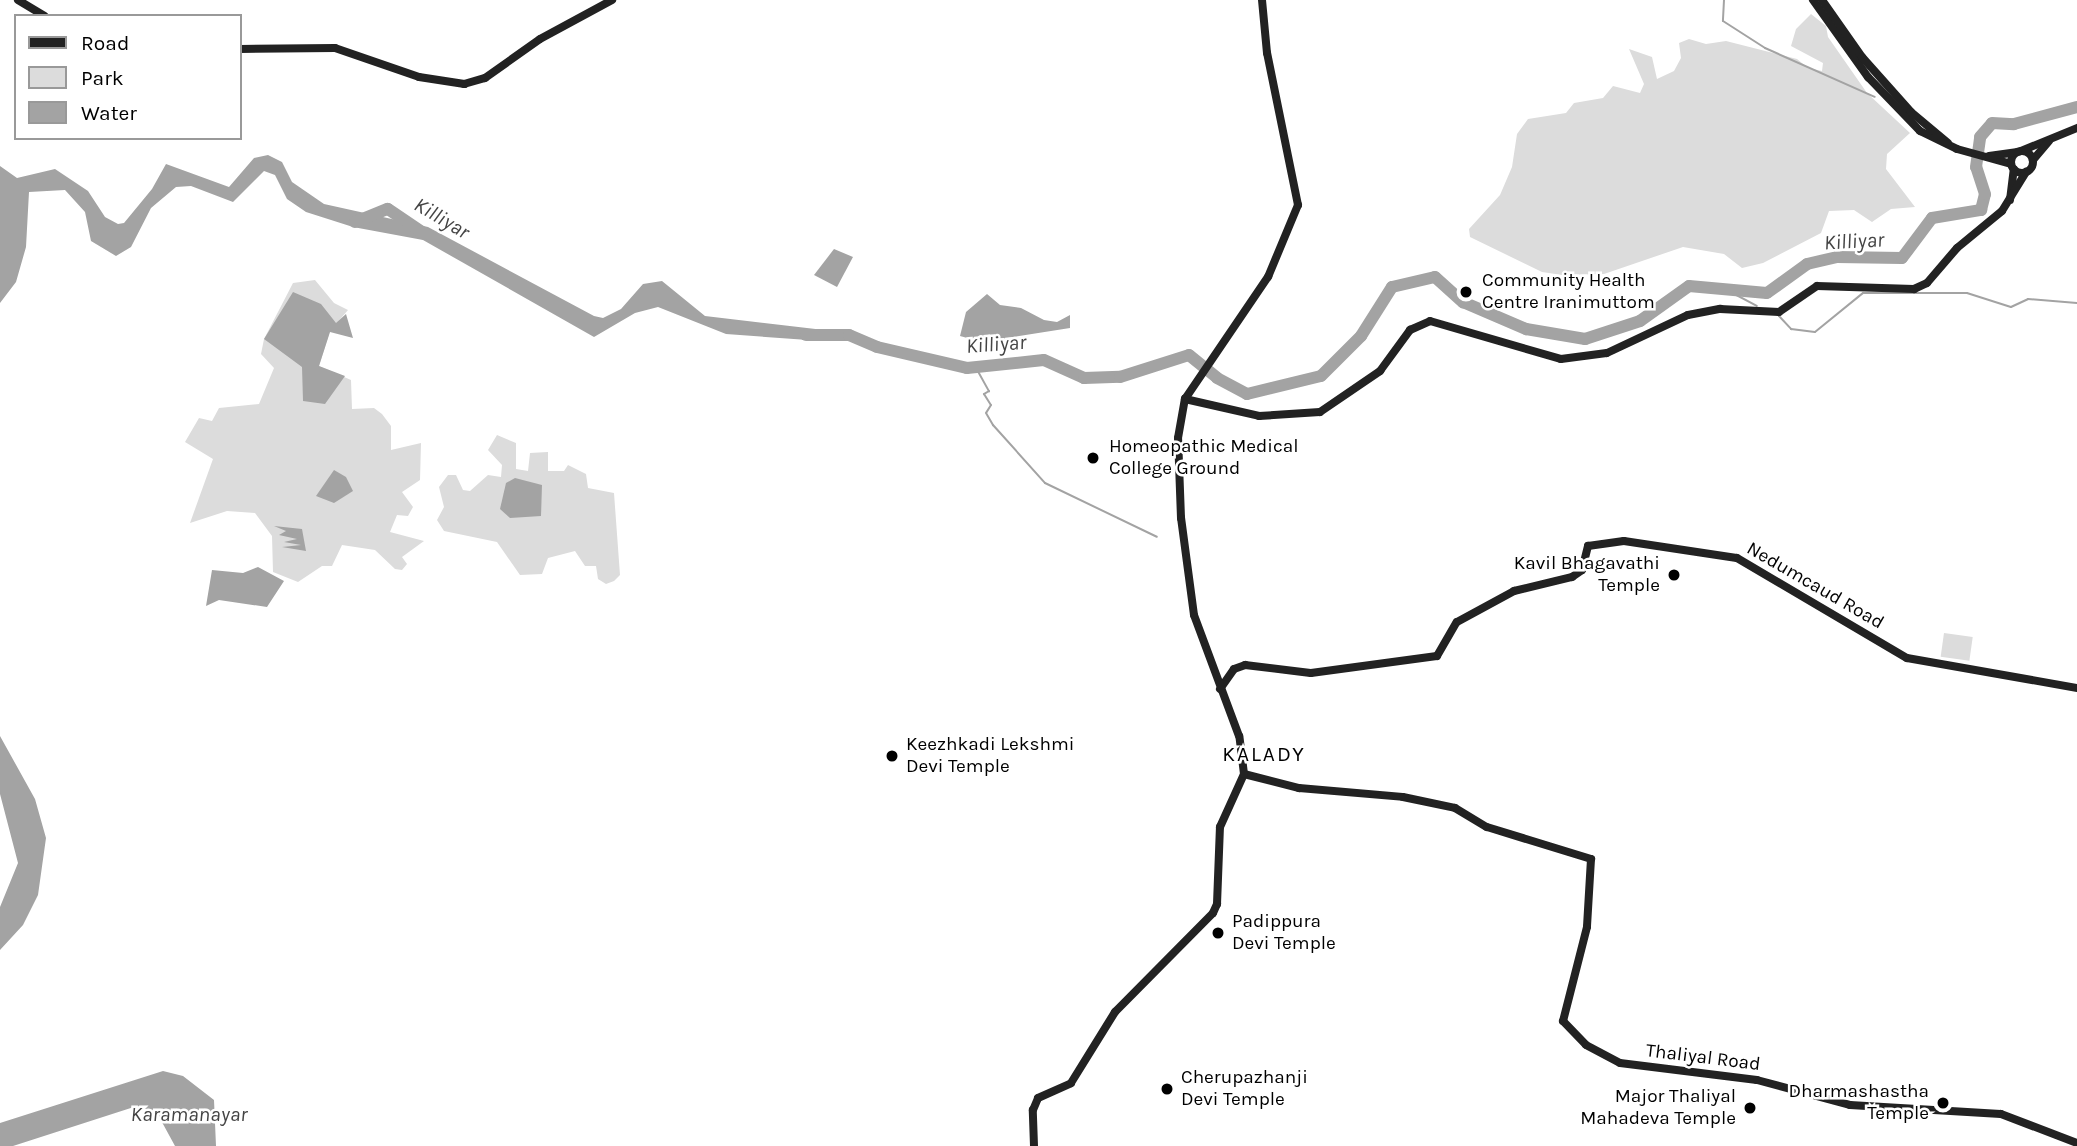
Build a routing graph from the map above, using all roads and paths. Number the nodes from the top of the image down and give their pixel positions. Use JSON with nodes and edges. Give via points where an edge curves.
{"nodes":[{"id":1,"x":18,"y":0,"type":"edge"},
{"id":2,"x":612,"y":0,"type":"edge"},
{"id":3,"x":1262,"y":0,"type":"edge"},
{"id":4,"x":1813,"y":0,"type":"edge"},
{"id":5,"x":1822,"y":0,"type":"edge"},
{"id":6,"x":42,"y":14,"type":"edge"},
{"id":7,"x":242,"y":49,"type":"edge"},
{"id":8,"x":2077,"y":128,"type":"edge"},
{"id":9,"x":2049,"y":141,"type":"junction"},
{"id":10,"x":1948,"y":143,"type":"junction"},
{"id":11,"x":2019,"y":151,"type":"junction"},
{"id":12,"x":1984,"y":156,"type":"junction"},
{"id":13,"x":2033,"y":160,"type":"junction"},
{"id":14,"x":2013,"y":167,"type":"junction"},
{"id":15,"x":2026,"y":172,"type":"junction"},
{"id":16,"x":2010,"y":200,"type":"junction"},
{"id":17,"x":1185,"y":399,"type":"junction"},
{"id":18,"x":2077,"y":688,"type":"edge"},
{"id":19,"x":1220,"y":689,"type":"junction"},
{"id":20,"x":1244,"y":775,"type":"junction"},
{"id":21,"x":2077,"y":1143,"type":"edge"},
{"id":22,"x":1034,"y":1146,"type":"edge"}],
"edges":[{"from":1,"to":6,"type":"street"},
{"from":2,"to":7,"type":"street","via":[[540,39],[485,78],[464,84],[419,77],[335,48]]},
{"from":3,"to":17,"type":"street","via":[[1267,53],[1298,205],[1268,277],[1210,356]]},
{"from":4,"to":10,"type":"street","via":[[1893,106],[1920,131]]},
{"from":5,"to":10,"type":"street","via":[[1862,57],[1911,112]]},
{"from":8,"to":9,"type":"street"},
{"from":9,"to":11,"type":"street"},
{"from":9,"to":13,"type":"street"},
{"from":10,"to":12,"type":"street"},
{"from":11,"to":12,"type":"street"},
{"from":11,"to":13,"type":"street"},
{"from":11,"to":14,"type":"street"},
{"from":12,"to":14,"type":"street"},
{"from":13,"to":15,"type":"street"},
{"from":14,"to":15,"type":"street"},
{"from":14,"to":16,"type":"street"},
{"from":15,"to":16,"type":"street"},
{"from":16,"to":17,"type":"street","via":[[1927,283],[1914,289],[1817,286],[1779,312],[1720,309],[1688,315],[1607,353],[1561,359],[1430,321],[1410,330],[1381,371],[1320,412],[1259,416]]},
{"from":17,"to":19,"type":"street","via":[[1178,438],[1186,566],[1194,615]]},
{"from":18,"to":19,"type":"street","name":"Nedumcaud Road","via":[[1907,658],[1737,558],[1624,541],[1588,546],[1582,570],[1573,577],[1514,591],[1457,622],[1437,656],[1311,673],[1245,665],[1234,669]]},
{"from":19,"to":20,"type":"street","via":[[1239,736]]},
{"from":20,"to":21,"type":"street","name":"Thaliyal Road","via":[[1299,788],[1403,797],[1455,808],[1488,827],[1591,859],[1587,927],[1563,1021],[1586,1045],[1620,1062],[1757,1080],[1850,1105],[2001,1114]]},
{"from":20,"to":22,"type":"street","via":[[1220,827],[1213,913],[1115,1012],[1072,1083],[1038,1098],[1033,1110]]}]}
